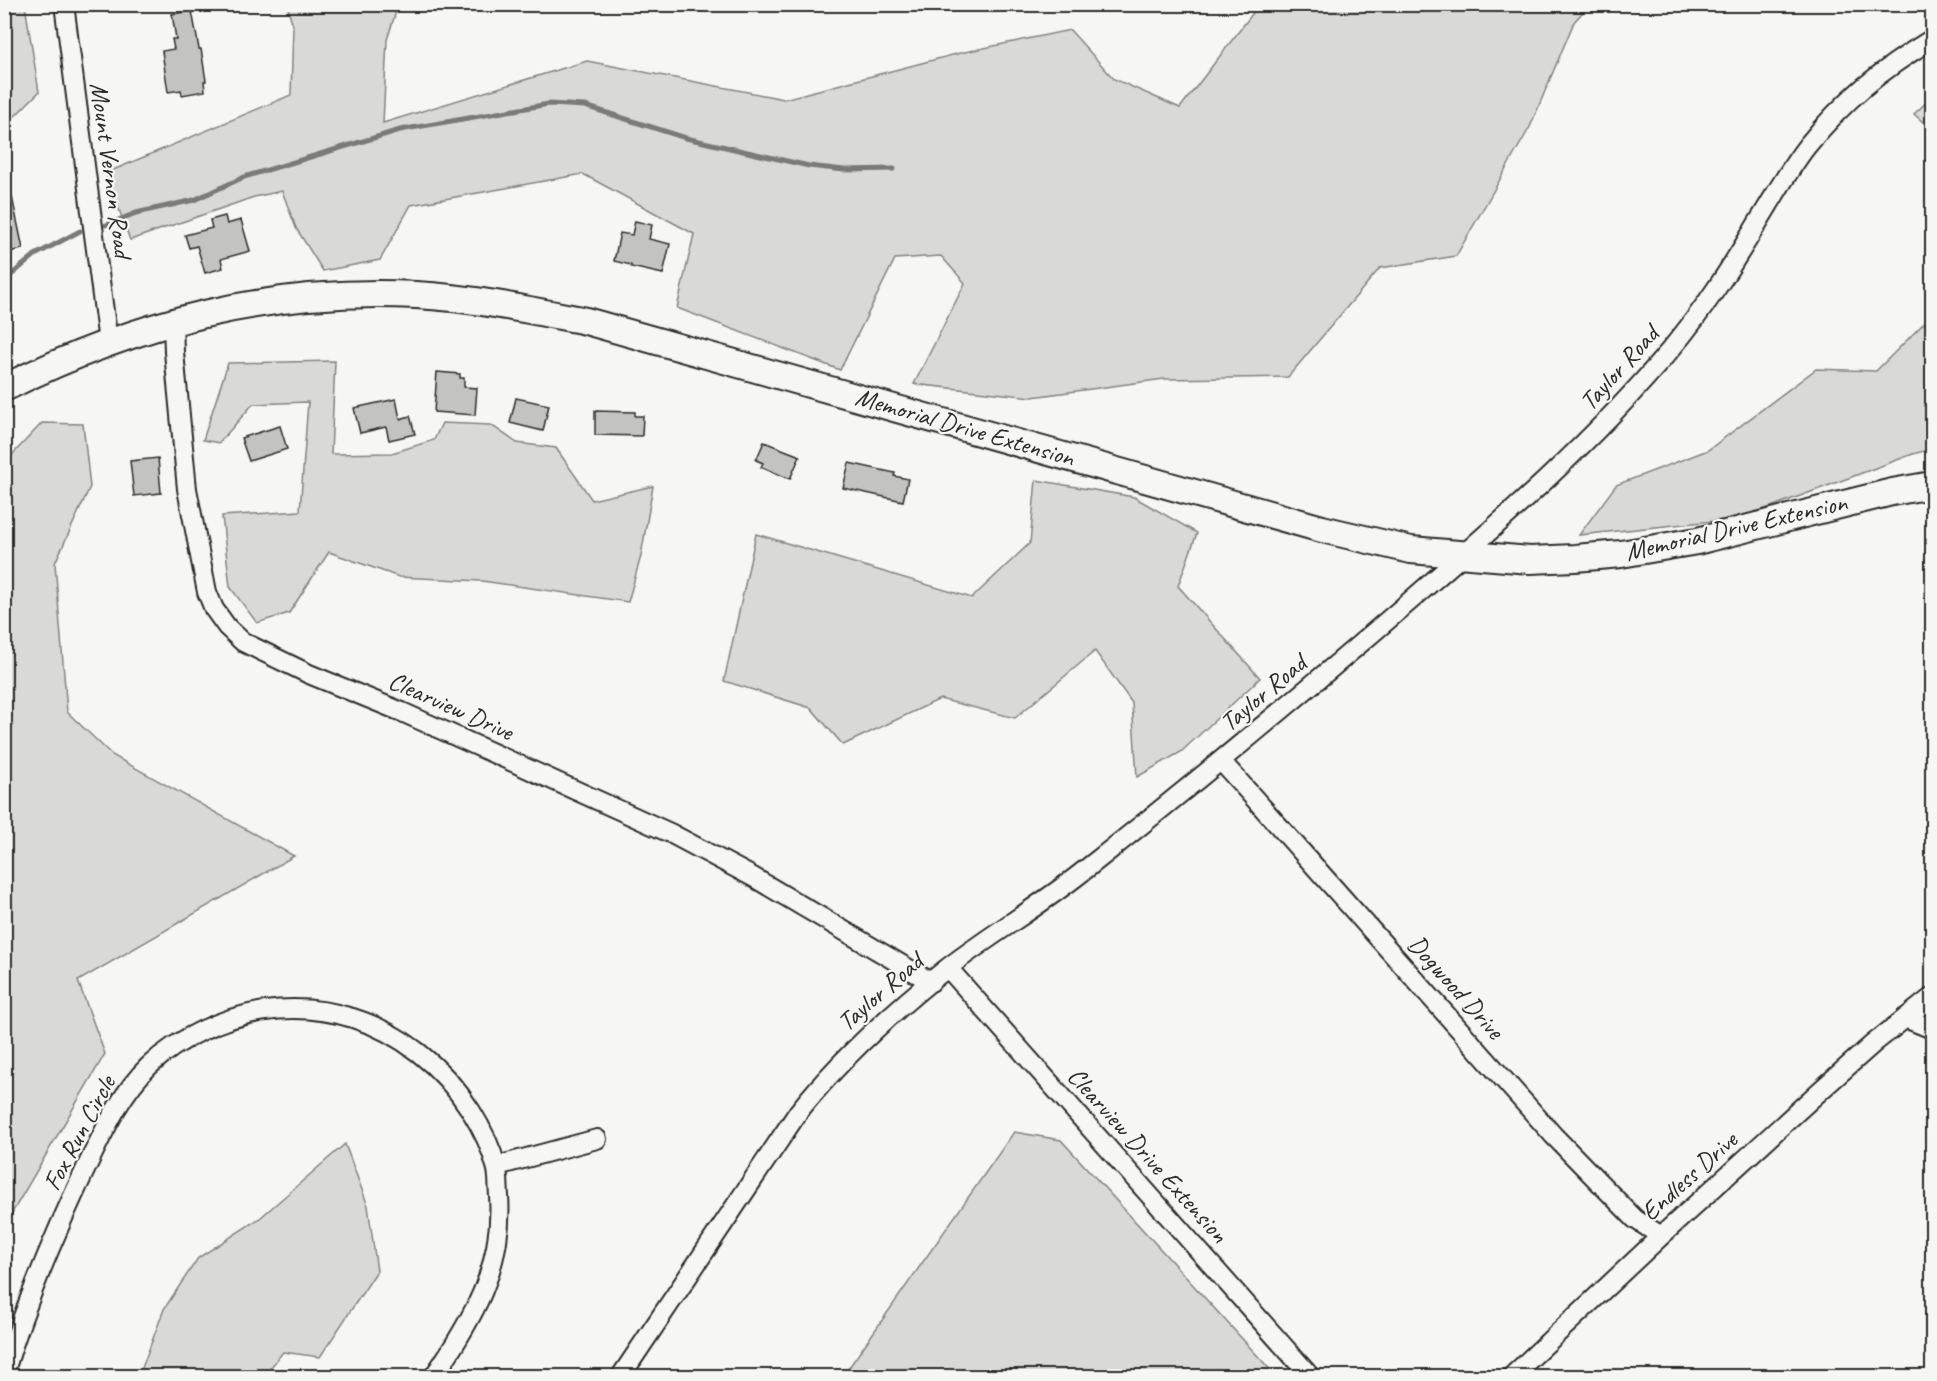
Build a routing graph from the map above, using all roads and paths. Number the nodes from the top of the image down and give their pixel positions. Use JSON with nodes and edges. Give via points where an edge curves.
{"nodes":[{"id":1,"x":63,"y":4,"type":"edge"},
{"id":2,"x":1932,"y":39,"type":"edge"},
{"id":3,"x":173,"y":322,"type":"junction"},
{"id":4,"x":108,"y":342,"type":"junction"},
{"id":5,"x":4,"y":388,"type":"edge"},
{"id":6,"x":1931,"y":489,"type":"edge"},
{"id":7,"x":1463,"y":555,"type":"junction"},
{"id":8,"x":1222,"y":762,"type":"junction"},
{"id":9,"x":948,"y":968,"type":"junction"},
{"id":10,"x":931,"y":982,"type":"junction"},
{"id":11,"x":1932,"y":997,"type":"edge"},
{"id":12,"x":1905,"y":1018,"type":"junction"},
{"id":13,"x":1932,"y":1029,"type":"edge"},
{"id":14,"x":597,"y":1139,"type":"dead end"},
{"id":15,"x":496,"y":1166,"type":"junction"},
{"id":16,"x":1661,"y":1236,"type":"junction"},
{"id":17,"x":4,"y":1374,"type":"edge"},
{"id":18,"x":434,"y":1377,"type":"edge"},
{"id":19,"x":621,"y":1377,"type":"edge"},
{"id":20,"x":1310,"y":1377,"type":"edge"},
{"id":21,"x":1512,"y":1377,"type":"edge"}],
"edges":[{"from":1,"to":4,"type":"street","name":"Mount Vernon Road"},
{"from":2,"to":7,"type":"street","name":"Taylor Road","via":[[1878,74],[1839,109],[1805,149],[1722,281],[1672,349],[1587,440]]},
{"from":3,"to":4,"type":"street","name":"Memorial Drive Extension"},
{"from":3,"to":7,"type":"street","name":"Memorial Drive Extension","via":[[251,303],[343,294],[417,295],[524,309],[648,338],[1323,529],[1411,550]]},
{"from":3,"to":10,"type":"street","name":"Clearview Drive","via":[[187,489],[207,592],[226,627],[243,642],[670,832]]},
{"from":4,"to":5,"type":"street","name":"Memorial Drive Extension"},
{"from":6,"to":7,"type":"street","name":"Memorial Drive Extension","via":[[1892,492],[1697,541],[1621,554],[1530,560]]},
{"from":7,"to":8,"type":"street","name":"Taylor Road"},
{"from":8,"to":9,"type":"street","name":"Taylor Road","via":[[1077,877]]},
{"from":8,"to":16,"type":"street","name":"Dogwood Drive","via":[[1554,1136],[1635,1219]]},
{"from":9,"to":10,"type":"street","name":"Taylor Road"},
{"from":9,"to":20,"type":"street","name":"Clearview Drive Extension"},
{"from":10,"to":19,"type":"street","name":"Taylor Road","via":[[854,1047],[806,1102]]},
{"from":11,"to":12,"type":"street","name":"Endless Drive"},
{"from":12,"to":13,"type":"street"},
{"from":12,"to":16,"type":"street","name":"Endless Drive"},
{"from":14,"to":15,"type":"street"},
{"from":15,"to":17,"type":"street","name":"Fox Run Circle","via":[[476,1119],[449,1080],[424,1056],[388,1032],[356,1019],[301,1009],[246,1014],[223,1021],[190,1036],[151,1064],[112,1115],[52,1240]]},
{"from":15,"to":18,"type":"street","name":"Fox Run Circle","via":[[500,1208],[490,1274],[476,1309]]},
{"from":16,"to":21,"type":"street","name":"Endless Drive"}]}
